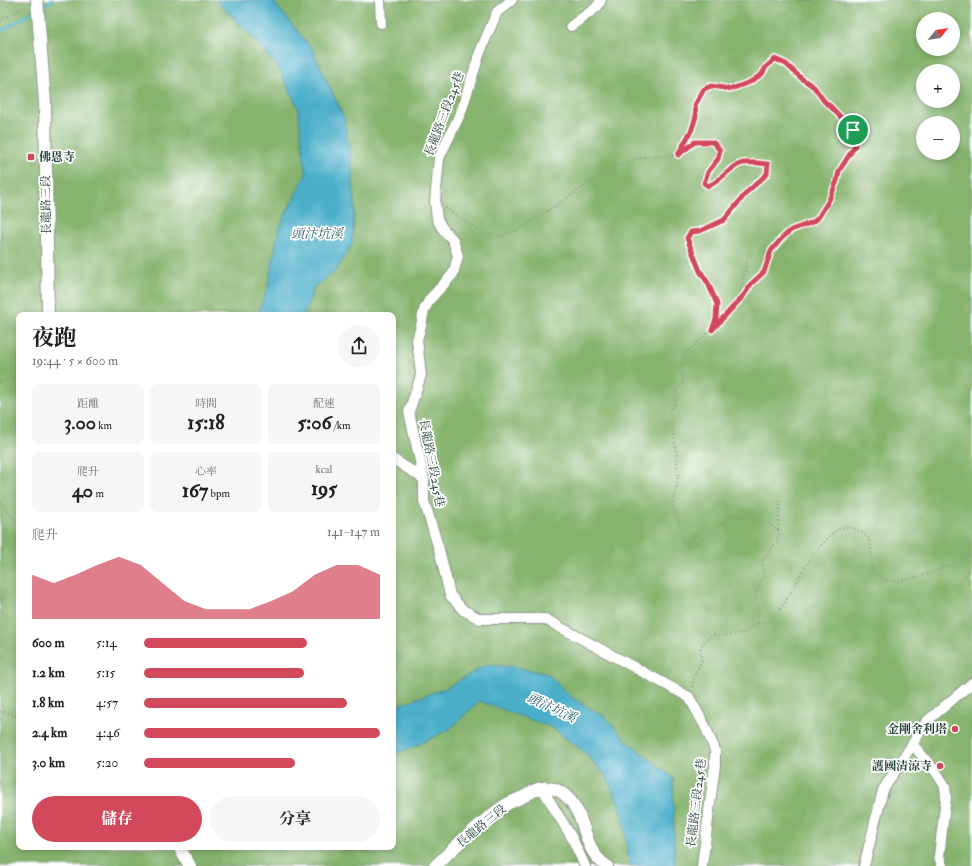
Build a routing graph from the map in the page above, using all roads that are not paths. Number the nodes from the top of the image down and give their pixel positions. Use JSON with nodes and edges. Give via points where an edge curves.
{"nodes":[{"id":1,"x":37,"y":0,"type":"edge"},
{"id":2,"x":380,"y":0,"type":"edge"},
{"id":3,"x":512,"y":0,"type":"edge"},
{"id":4,"x":602,"y":0,"type":"edge"},
{"id":5,"x":381,"y":23,"type":"dead end"},
{"id":6,"x":571,"y":26,"type":"dead end"},
{"id":7,"x":48,"y":312,"type":"edge"},
{"id":8,"x":396,"y":460,"type":"edge"},
{"id":9,"x":424,"y":479,"type":"junction"},
{"id":10,"x":972,"y":683,"type":"edge"},
{"id":11,"x":913,"y":744,"type":"junction"},
{"id":12,"x":542,"y":788,"type":"junction"},
{"id":13,"x":181,"y":850,"type":"edge"},
{"id":14,"x":190,"y":866,"type":"edge"},
{"id":15,"x":434,"y":866,"type":"edge"},
{"id":16,"x":585,"y":866,"type":"edge"},
{"id":17,"x":607,"y":866,"type":"edge"},
{"id":18,"x":702,"y":866,"type":"edge"},
{"id":19,"x":864,"y":866,"type":"edge"},
{"id":20,"x":942,"y":866,"type":"edge"}],
"edges":[{"from":1,"to":7,"type":"main road","name":"長龍路三段","via":[[45,102]]},
{"from":2,"to":5,"type":"lane"},
{"from":3,"to":9,"type":"lane","name":"長龍路三段245巷","via":[[497,12],[480,52],[461,112],[439,158],[435,202],[437,219],[453,240],[458,256],[453,274],[430,299],[424,310],[417,340],[421,375],[409,412]]},
{"from":4,"to":6,"type":"lane","via":[[597,7]]},
{"from":8,"to":9,"type":"lane"},
{"from":9,"to":18,"type":"lane","name":"長龍路三段245巷","via":[[424,501],[450,595],[463,610],[480,619],[545,619],[689,697],[715,750]]},
{"from":10,"to":11,"type":"lane","via":[[927,721]]},
{"from":11,"to":19,"type":"lane","via":[[883,790]]},
{"from":11,"to":20,"type":"lane","via":[[945,786],[939,856]]},
{"from":12,"to":15,"type":"main road","name":"長龍路三段","via":[[502,807],[470,832]]},
{"from":12,"to":16,"type":"lane","via":[[572,838]]},
{"from":12,"to":17,"type":"main road","via":[[560,791],[572,801],[589,845],[596,857]]},
{"from":13,"to":14,"type":"main road"}]}
